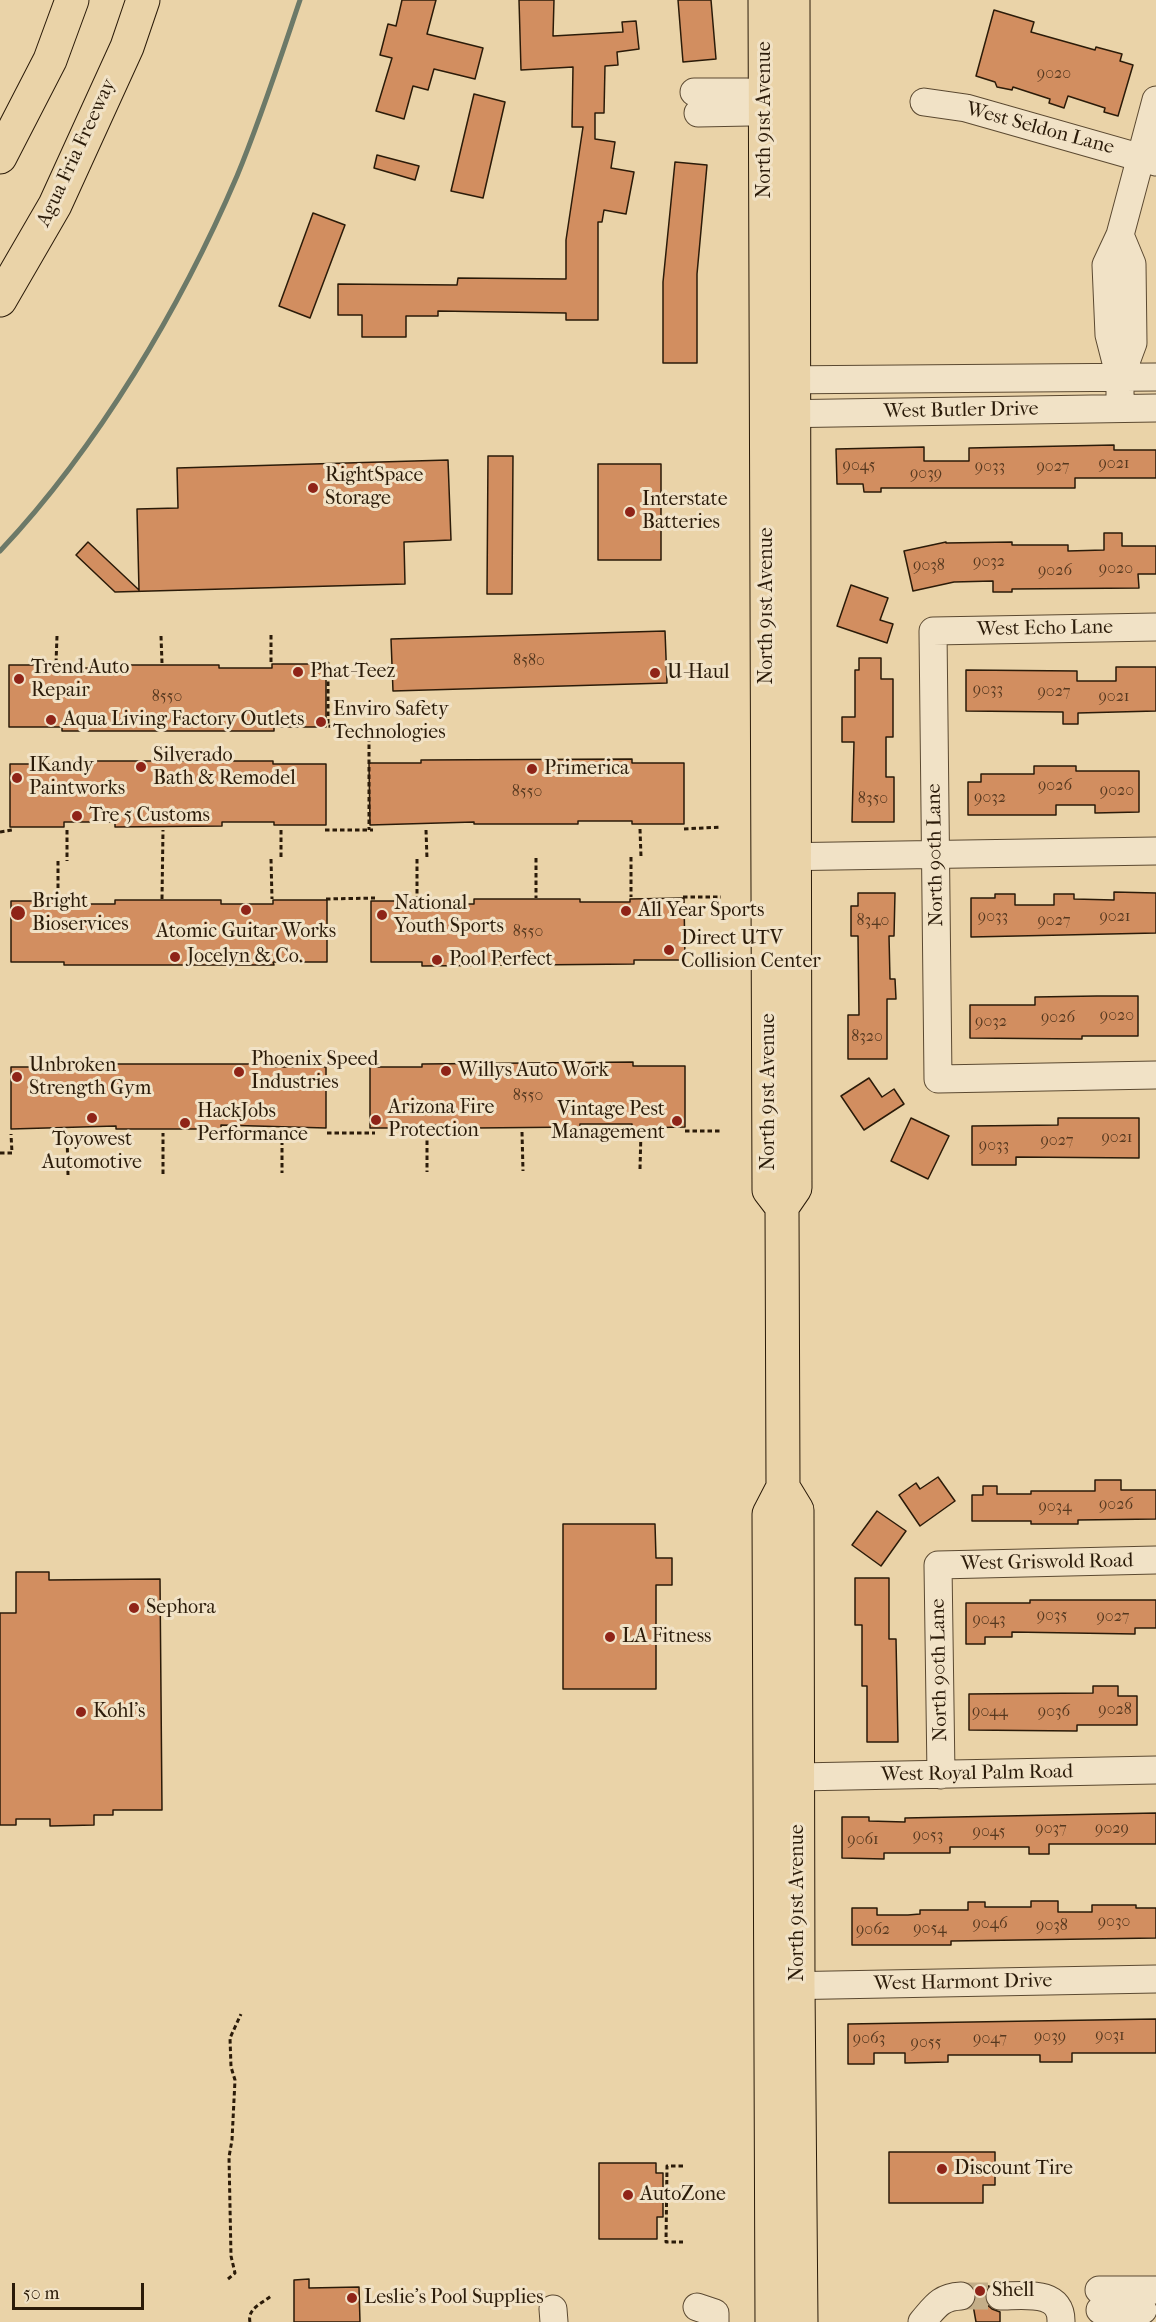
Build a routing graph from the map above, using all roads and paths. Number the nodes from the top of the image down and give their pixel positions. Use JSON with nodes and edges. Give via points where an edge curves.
{"nodes":[{"id":1,"x":51,"y":0,"type":"edge"},
{"id":2,"x":72,"y":0,"type":"edge"},
{"id":3,"x":143,"y":0,"type":"edge"},
{"id":4,"x":166,"y":0,"type":"edge"},
{"id":5,"x":765,"y":0,"type":"edge"},
{"id":6,"x":793,"y":0,"type":"edge"},
{"id":7,"x":1156,"y":100,"type":"edge"},
{"id":8,"x":779,"y":101,"type":"junction"},
{"id":9,"x":696,"y":102,"type":"dead end"},
{"id":10,"x":924,"y":102,"type":"dead end"},
{"id":11,"x":21,"y":116,"type":"junction"},
{"id":12,"x":77,"y":156,"type":"junction"},
{"id":13,"x":0,"y":157,"type":"edge"},
{"id":14,"x":1148,"y":159,"type":"edge"},
{"id":15,"x":0,"y":300,"type":"edge"},
{"id":16,"x":1156,"y":377,"type":"edge"},
{"id":17,"x":1120,"y":378,"type":"junction"},
{"id":18,"x":780,"y":380,"type":"junction"},
{"id":19,"x":1156,"y":408,"type":"edge"},
{"id":20,"x":1120,"y":409,"type":"junction"},
{"id":21,"x":780,"y":414,"type":"junction"},
{"id":22,"x":1156,"y":627,"type":"edge"},
{"id":23,"x":933,"y":630,"type":"joint"},
{"id":24,"x":271,"y":635,"type":"dead end"},
{"id":25,"x":57,"y":636,"type":"dead end"},
{"id":26,"x":161,"y":636,"type":"dead end"},
{"id":27,"x":56,"y":663,"type":"dead end"},
{"id":28,"x":162,"y":663,"type":"dead end"},
{"id":29,"x":271,"y":663,"type":"dead end"},
{"id":30,"x":324,"y":663,"type":"dead end"},
{"id":31,"x":720,"y":828,"type":"dead end"},
{"id":32,"x":640,"y":829,"type":"dead end"},
{"id":33,"x":684,"y":829,"type":"dead end"},
{"id":34,"x":12,"y":830,"type":"dead end"},
{"id":35,"x":67,"y":830,"type":"dead end"},
{"id":36,"x":163,"y":830,"type":"dead end"},
{"id":37,"x":281,"y":830,"type":"dead end"},
{"id":38,"x":325,"y":830,"type":"dead end"},
{"id":39,"x":426,"y":830,"type":"dead end"},
{"id":40,"x":0,"y":832,"type":"edge"},
{"id":41,"x":1156,"y":851,"type":"edge"},
{"id":42,"x":936,"y":854,"type":"junction"},
{"id":43,"x":631,"y":857,"type":"dead end"},
{"id":44,"x":641,"y":857,"type":"dead end"},
{"id":45,"x":782,"y":857,"type":"junction"},
{"id":46,"x":536,"y":858,"type":"dead end"},
{"id":47,"x":281,"y":859,"type":"dead end"},
{"id":48,"x":417,"y":859,"type":"dead end"},
{"id":49,"x":427,"y":859,"type":"dead end"},
{"id":50,"x":272,"y":860,"type":"dead end"},
{"id":51,"x":58,"y":861,"type":"dead end"},
{"id":52,"x":67,"y":861,"type":"dead end"},
{"id":53,"x":631,"y":897,"type":"dead end"},
{"id":54,"x":683,"y":897,"type":"dead end"},
{"id":55,"x":720,"y":897,"type":"dead end"},
{"id":56,"x":162,"y":898,"type":"dead end"},
{"id":57,"x":272,"y":898,"type":"dead end"},
{"id":58,"x":326,"y":898,"type":"dead end"},
{"id":59,"x":375,"y":898,"type":"dead end"},
{"id":60,"x":417,"y":898,"type":"dead end"},
{"id":61,"x":536,"y":898,"type":"dead end"},
{"id":62,"x":58,"y":899,"type":"dead end"},
{"id":63,"x":1156,"y":1075,"type":"edge"},
{"id":64,"x":641,"y":1131,"type":"dead end"},
{"id":65,"x":685,"y":1131,"type":"dead end"},
{"id":66,"x":722,"y":1131,"type":"dead end"},
{"id":67,"x":427,"y":1132,"type":"dead end"},
{"id":68,"x":522,"y":1132,"type":"dead end"},
{"id":69,"x":68,"y":1133,"type":"dead end"},
{"id":70,"x":163,"y":1133,"type":"dead end"},
{"id":71,"x":282,"y":1133,"type":"dead end"},
{"id":72,"x":327,"y":1133,"type":"dead end"},
{"id":73,"x":375,"y":1133,"type":"dead end"},
{"id":74,"x":11,"y":1134,"type":"dead end"},
{"id":75,"x":0,"y":1153,"type":"edge"},
{"id":76,"x":640,"y":1169,"type":"dead end"},
{"id":77,"x":523,"y":1171,"type":"dead end"},
{"id":78,"x":427,"y":1172,"type":"dead end"},
{"id":79,"x":282,"y":1173,"type":"dead end"},
{"id":80,"x":163,"y":1174,"type":"dead end"},
{"id":81,"x":68,"y":1175,"type":"dead end"},
{"id":82,"x":783,"y":1487,"type":"junction"},
{"id":83,"x":1156,"y":1560,"type":"edge"},
{"id":84,"x":938,"y":1565,"type":"joint"},
{"id":85,"x":770,"y":1641,"type":"junction"},
{"id":86,"x":1156,"y":1770,"type":"edge"},
{"id":87,"x":941,"y":1775,"type":"junction"},
{"id":88,"x":798,"y":1777,"type":"junction"},
{"id":89,"x":1156,"y":1979,"type":"edge"},
{"id":90,"x":784,"y":1986,"type":"junction"},
{"id":91,"x":242,"y":2014,"type":"dead end"},
{"id":92,"x":771,"y":2113,"type":"junction"},
{"id":93,"x":683,"y":2166,"type":"dead end"},
{"id":94,"x":683,"y":2242,"type":"dead end"},
{"id":95,"x":801,"y":2275,"type":"junction"},
{"id":96,"x":228,"y":2279,"type":"dead end"},
{"id":97,"x":272,"y":2296,"type":"dead end"},
{"id":98,"x":961,"y":2296,"type":"tunnel mouth"},
{"id":99,"x":1000,"y":2296,"type":"tunnel mouth"},
{"id":100,"x":1100,"y":2305,"type":"dead end"},
{"id":101,"x":1147,"y":2305,"type":"edge"},
{"id":102,"x":250,"y":2322,"type":"edge"},
{"id":103,"x":772,"y":2322,"type":"edge"},
{"id":104,"x":801,"y":2322,"type":"edge"},
{"id":105,"x":922,"y":2322,"type":"edge"},
{"id":106,"x":1061,"y":2322,"type":"edge"}],
"edges":[{"from":1,"to":11,"type":"main road","via":[[30,54]]},
{"from":2,"to":11,"type":"main road","via":[[50,60]]},
{"from":3,"to":12,"type":"main road","name":"Agua Fria Freeway","via":[[127,47]]},
{"from":4,"to":12,"type":"main road","via":[[114,122]]},
{"from":5,"to":8,"type":"main road","name":"North 91st Avenue"},
{"from":6,"to":8,"type":"main road","name":"North 91st Avenue"},
{"from":7,"to":14,"type":"street"},
{"from":8,"to":9,"type":"street","via":[[750,112]]},
{"from":8,"to":18,"type":"main road","name":"North 91st Avenue"},
{"from":10,"to":14,"type":"street","name":"West Seldon Lane","via":[[966,108]]},
{"from":11,"to":13,"type":"main road"},
{"from":12,"to":15,"type":"main road","name":"Agua Fria Freeway","via":[[55,205]]},
{"from":14,"to":17,"type":"street","via":[[1106,265],[1120,291],[1133,343]]},
{"from":16,"to":17,"type":"street","name":"West Butler Drive"},
{"from":17,"to":18,"type":"street","name":"West Butler Drive"},
{"from":17,"to":20,"type":"street"},
{"from":18,"to":21,"type":"main road","name":"North 91st Avenue"},
{"from":19,"to":20,"type":"street","name":"West Butler Drive"},
{"from":20,"to":21,"type":"street","name":"West Butler Drive"},
{"from":21,"to":45,"type":"main road","name":"North 91st Avenue"},
{"from":22,"to":23,"type":"street","name":"West Echo Lane"},
{"from":23,"to":42,"type":"street","name":"North 90th Lane"},
{"from":24,"to":29,"type":"path"},
{"from":25,"to":27,"type":"path"},
{"from":26,"to":28,"type":"path"},
{"from":30,"to":38,"type":"path","via":[[328,663],[328,726],[369,733],[371,830]]},
{"from":31,"to":33,"type":"path"},
{"from":32,"to":44,"type":"path"},
{"from":34,"to":40,"type":"path"},
{"from":35,"to":52,"type":"path"},
{"from":36,"to":56,"type":"path"},
{"from":37,"to":47,"type":"path"},
{"from":39,"to":49,"type":"path"},
{"from":41,"to":42,"type":"street"},
{"from":42,"to":45,"type":"street"},
{"from":42,"to":63,"type":"street","name":"North 90th Lane","via":[[938,1079]]},
{"from":43,"to":53,"type":"path"},
{"from":45,"to":82,"type":"main road","name":"North 91st Avenue","via":[[769,1190],[782,1207]]},
{"from":46,"to":61,"type":"path"},
{"from":48,"to":60,"type":"path"},
{"from":50,"to":57,"type":"path"},
{"from":51,"to":62,"type":"path"},
{"from":54,"to":55,"type":"path"},
{"from":58,"to":59,"type":"path"},
{"from":64,"to":76,"type":"path"},
{"from":65,"to":66,"type":"path"},
{"from":67,"to":78,"type":"path"},
{"from":68,"to":77,"type":"path"},
{"from":69,"to":81,"type":"path"},
{"from":70,"to":80,"type":"path"},
{"from":71,"to":79,"type":"path"},
{"from":72,"to":73,"type":"path"},
{"from":74,"to":75,"type":"path","via":[[12,1153]]},
{"from":82,"to":85,"type":"main road","name":"North 91st Avenue","via":[[769,1514]]},
{"from":82,"to":88,"type":"main road","name":"North 91st Avenue","via":[[797,1510]]},
{"from":83,"to":84,"type":"street","name":"West Griswold Road"},
{"from":84,"to":87,"type":"street","name":"North 90th Lane"},
{"from":85,"to":88,"type":"main road","via":[[782,1685],[784,1753]]},
{"from":85,"to":90,"type":"main road","name":"North 91st Avenue"},
{"from":86,"to":87,"type":"street","name":"West Royal Palm Road"},
{"from":87,"to":88,"type":"street","name":"West Royal Palm Road"},
{"from":88,"to":90,"type":"main road","name":"North 91st Avenue"},
{"from":89,"to":90,"type":"street","name":"West Harmont Drive"},
{"from":90,"to":92,"type":"main road","name":"North 91st Avenue"},
{"from":90,"to":95,"type":"main road","name":"North 91st Avenue"},
{"from":91,"to":96,"type":"path","via":[[230,2038],[235,2080],[229,2157],[231,2256],[235,2273]]},
{"from":92,"to":95,"type":"main road","via":[[784,2169],[784,2253],[790,2270]]},
{"from":92,"to":103,"type":"main road","name":"North 91st Avenue"},
{"from":93,"to":94,"type":"path","via":[[667,2166],[666,2242]]},
{"from":95,"to":104,"type":"main road","name":"North 91st Avenue"},
{"from":97,"to":102,"type":"path","via":[[250,2309]]},
{"from":98,"to":105,"type":"street","via":[[942,2300]]},
{"from":99,"to":106,"type":"street","via":[[1051,2299],[1058,2307]]},
{"from":100,"to":101,"type":"street"}]}
